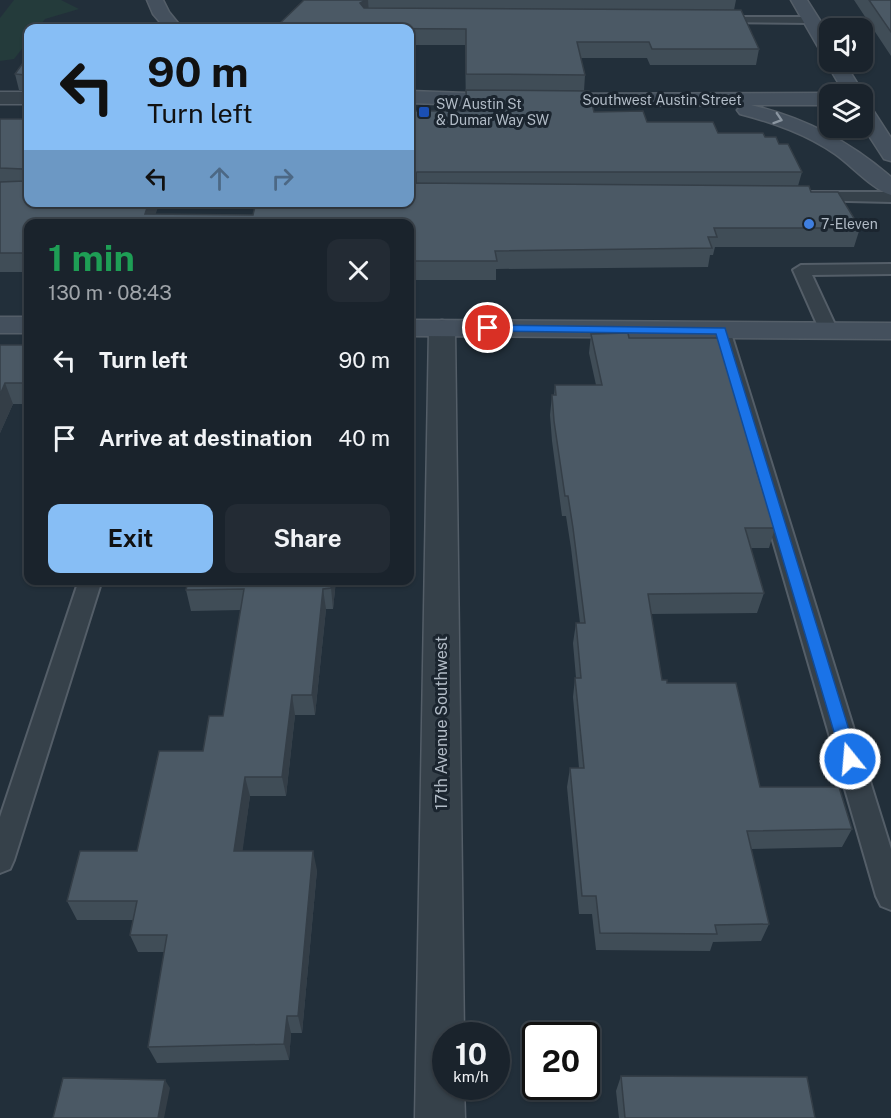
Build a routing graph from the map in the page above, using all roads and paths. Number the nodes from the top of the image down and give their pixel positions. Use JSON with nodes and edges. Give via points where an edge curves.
{"nodes":[{"id":1,"x":155,"y":0,"type":"edge"},
{"id":2,"x":799,"y":0,"type":"edge"},
{"id":3,"x":704,"y":20,"type":"edge"},
{"id":4,"x":810,"y":20,"type":"junction"},
{"id":5,"x":170,"y":24,"type":"edge"},
{"id":6,"x":819,"y":34,"type":"edge"},
{"id":7,"x":414,"y":97,"type":"edge"},
{"id":8,"x":0,"y":98,"type":"edge"},
{"id":9,"x":24,"y":98,"type":"edge"},
{"id":10,"x":819,"y":99,"type":"edge"},
{"id":11,"x":701,"y":100,"type":"junction"},
{"id":12,"x":873,"y":126,"type":"edge"},
{"id":13,"x":891,"y":155,"type":"edge"},
{"id":14,"x":891,"y":188,"type":"edge"},
{"id":15,"x":891,"y":196,"type":"edge"},
{"id":16,"x":800,"y":197,"type":"edge"},
{"id":17,"x":891,"y":269,"type":"edge"},
{"id":18,"x":0,"y":325,"type":"edge"},
{"id":19,"x":24,"y":325,"type":"edge"},
{"id":20,"x":426,"y":328,"type":"edge"},
{"id":21,"x":721,"y":330,"type":"junction"},
{"id":22,"x":829,"y":331,"type":"junction"},
{"id":23,"x":891,"y":331,"type":"edge"},
{"id":24,"x":89,"y":585,"type":"edge"},
{"id":25,"x":0,"y":860,"type":"edge"},
{"id":26,"x":891,"y":896,"type":"edge"},
{"id":27,"x":440,"y":1118,"type":"edge"}],
"edges":[{"from":1,"to":5,"type":"street"},
{"from":2,"to":4,"type":"street"},
{"from":3,"to":4,"type":"lane"},
{"from":4,"to":6,"type":"street"},
{"from":7,"to":11,"type":"street","name":"Southwest Austin Street"},
{"from":8,"to":9,"type":"street"},
{"from":10,"to":11,"type":"street","name":"Southwest Austin Street"},
{"from":11,"to":14,"type":"street","one_way":true,"via":[[757,112],[829,139]]},
{"from":12,"to":13,"type":"street"},
{"from":15,"to":16,"type":"lane"},
{"from":17,"to":22,"type":"lane","via":[[801,270]]},
{"from":18,"to":19,"type":"street"},
{"from":20,"to":21,"type":"street"},
{"from":20,"to":27,"type":"street","name":"17th Avenue Southwest"},
{"from":21,"to":22,"type":"street"},
{"from":21,"to":26,"type":"lane"},
{"from":22,"to":23,"type":"street"},
{"from":24,"to":25,"type":"lane"}]}
